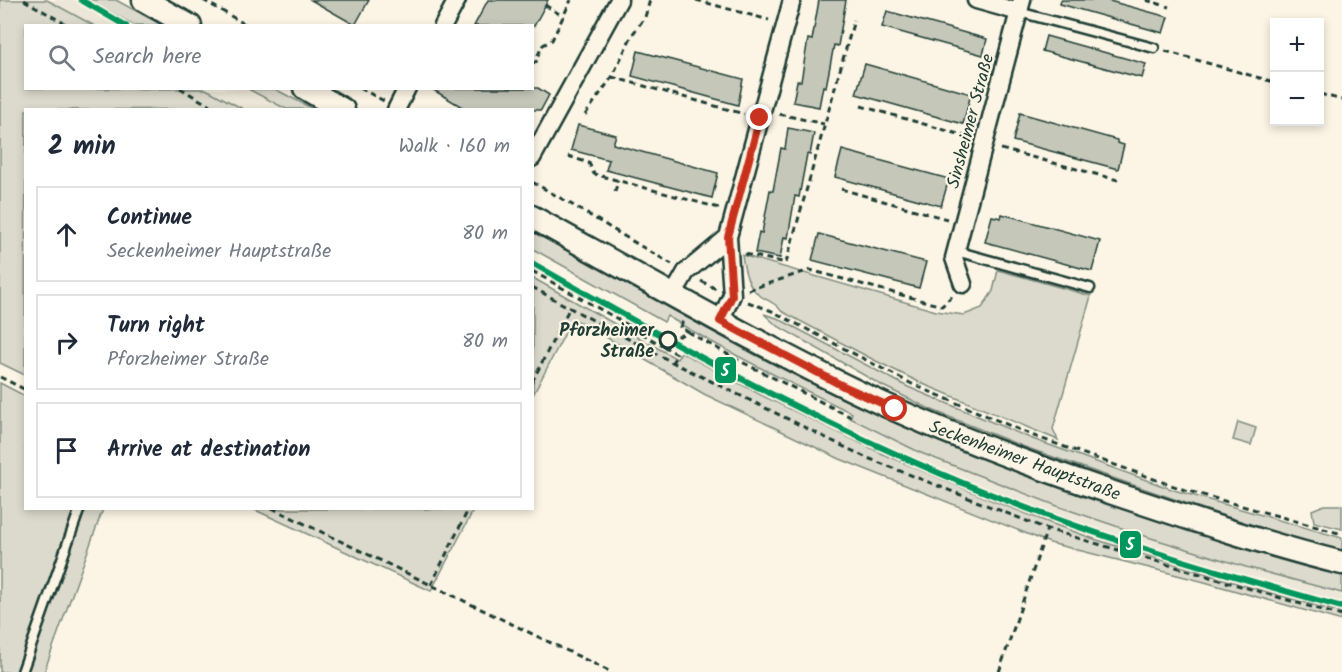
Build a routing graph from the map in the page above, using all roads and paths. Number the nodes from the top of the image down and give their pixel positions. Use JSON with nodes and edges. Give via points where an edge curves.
{"nodes":[{"id":1,"x":24,"y":0,"type":"edge"},
{"id":2,"x":144,"y":0,"type":"edge"},
{"id":3,"x":203,"y":0,"type":"edge"},
{"id":4,"x":457,"y":0,"type":"edge"},
{"id":5,"x":572,"y":0,"type":"edge"},
{"id":6,"x":619,"y":0,"type":"edge"},
{"id":7,"x":650,"y":0,"type":"edge"},
{"id":8,"x":696,"y":0,"type":"edge"},
{"id":9,"x":792,"y":0,"type":"edge"},
{"id":10,"x":976,"y":0,"type":"edge"},
{"id":11,"x":1146,"y":0,"type":"edge"},
{"id":12,"x":545,"y":5,"type":"dead end"},
{"id":13,"x":1021,"y":6,"type":"edge"},
{"id":14,"x":1169,"y":6,"type":"dead end"},
{"id":15,"x":564,"y":16,"type":"junction"},
{"id":16,"x":854,"y":20,"type":"dead end"},
{"id":17,"x":66,"y":24,"type":"edge"},
{"id":18,"x":186,"y":24,"type":"edge"},
{"id":19,"x":245,"y":24,"type":"edge"},
{"id":20,"x":443,"y":24,"type":"edge"},
{"id":21,"x":786,"y":25,"type":"junction"},
{"id":22,"x":1154,"y":48,"type":"joint"},
{"id":23,"x":534,"y":62,"type":"edge"},
{"id":24,"x":612,"y":77,"type":"junction"},
{"id":25,"x":1270,"y":81,"type":"edge"},
{"id":26,"x":183,"y":90,"type":"edge"},
{"id":27,"x":308,"y":90,"type":"edge"},
{"id":28,"x":363,"y":90,"type":"edge"},
{"id":29,"x":406,"y":90,"type":"edge"},
{"id":30,"x":1324,"y":95,"type":"edge"},
{"id":31,"x":1342,"y":100,"type":"edge"},
{"id":32,"x":214,"y":108,"type":"edge"},
{"id":33,"x":340,"y":108,"type":"edge"},
{"id":34,"x":394,"y":108,"type":"edge"},
{"id":35,"x":397,"y":108,"type":"edge"},
{"id":36,"x":761,"y":114,"type":"junction"},
{"id":37,"x":585,"y":115,"type":"dead end"},
{"id":38,"x":824,"y":124,"type":"junction"},
{"id":39,"x":534,"y":154,"type":"edge"},
{"id":40,"x":568,"y":156,"type":"dead end"},
{"id":41,"x":618,"y":180,"type":"junction"},
{"id":42,"x":534,"y":183,"type":"edge"},
{"id":43,"x":841,"y":189,"type":"dead end"},
{"id":44,"x":615,"y":192,"type":"dead end"},
{"id":45,"x":735,"y":212,"type":"junction"},
{"id":46,"x":534,"y":218,"type":"edge"},
{"id":47,"x":963,"y":224,"type":"junction"},
{"id":48,"x":728,"y":244,"type":"junction"},
{"id":49,"x":956,"y":251,"type":"junction"},
{"id":50,"x":534,"y":272,"type":"edge"},
{"id":51,"x":686,"y":272,"type":"junction"},
{"id":52,"x":963,"y":284,"type":"joint"},
{"id":53,"x":534,"y":288,"type":"edge"},
{"id":54,"x":1090,"y":288,"type":"dead end"},
{"id":55,"x":673,"y":295,"type":"junction"},
{"id":56,"x":732,"y":296,"type":"junction"},
{"id":57,"x":570,"y":308,"type":"junction"},
{"id":58,"x":720,"y":321,"type":"junction"},
{"id":59,"x":688,"y":332,"type":"dead end"},
{"id":60,"x":652,"y":339,"type":"dead end"},
{"id":61,"x":663,"y":346,"type":"dead end"},
{"id":62,"x":672,"y":362,"type":"junction"},
{"id":63,"x":0,"y":377,"type":"edge"},
{"id":64,"x":534,"y":378,"type":"edge"},
{"id":65,"x":24,"y":389,"type":"edge"},
{"id":66,"x":851,"y":417,"type":"dead end"},
{"id":67,"x":79,"y":510,"type":"edge"},
{"id":68,"x":276,"y":510,"type":"edge"},
{"id":69,"x":468,"y":510,"type":"edge"},
{"id":70,"x":1047,"y":530,"type":"junction"},
{"id":71,"x":1342,"y":534,"type":"edge"},
{"id":72,"x":1342,"y":563,"type":"edge"},
{"id":73,"x":431,"y":585,"type":"junction"},
{"id":74,"x":1342,"y":616,"type":"edge"},
{"id":75,"x":22,"y":672,"type":"edge"},
{"id":76,"x":611,"y":672,"type":"edge"},
{"id":77,"x":999,"y":672,"type":"edge"}],
"edges":[{"from":1,"to":17,"type":"path"},
{"from":2,"to":18,"type":"main road"},
{"from":3,"to":19,"type":"path"},
{"from":4,"to":20,"type":"street"},
{"from":5,"to":15,"type":"path"},
{"from":6,"to":39,"type":"street"},
{"from":7,"to":24,"type":"path","via":[[645,17]]},
{"from":8,"to":21,"type":"path"},
{"from":9,"to":21,"type":"street"},
{"from":10,"to":13,"type":"street"},
{"from":11,"to":14,"type":"path"},
{"from":12,"to":15,"type":"path"},
{"from":13,"to":22,"type":"lane"},
{"from":13,"to":47,"type":"street","name":"Sinsheimer Straße"},
{"from":15,"to":23,"type":"path"},
{"from":16,"to":38,"type":"path"},
{"from":21,"to":36,"type":"street"},
{"from":22,"to":25,"type":"path"},
{"from":24,"to":36,"type":"path"},
{"from":24,"to":37,"type":"path"},
{"from":26,"to":32,"type":"path"},
{"from":27,"to":33,"type":"main road"},
{"from":28,"to":34,"type":"path"},
{"from":29,"to":35,"type":"street"},
{"from":30,"to":31,"type":"path"},
{"from":36,"to":38,"type":"path"},
{"from":36,"to":45,"type":"street"},
{"from":38,"to":48,"type":"path","via":[[786,263]]},
{"from":40,"to":41,"type":"path","via":[[589,163],[594,174]]},
{"from":41,"to":44,"type":"path"},
{"from":41,"to":45,"type":"path"},
{"from":42,"to":51,"type":"path"},
{"from":43,"to":47,"type":"path"},
{"from":45,"to":48,"type":"street"},
{"from":46,"to":55,"type":"main road","name":"Seckenheimer Hauptstraße"},
{"from":47,"to":49,"type":"street","name":"Sinsheimer Straße"},
{"from":48,"to":51,"type":"street"},
{"from":48,"to":56,"type":"street"},
{"from":49,"to":52,"type":"street","name":"Sinsheimer Straße","via":[[954,258]]},
{"from":49,"to":54,"type":"lane"},
{"from":50,"to":60,"type":"path"},
{"from":51,"to":55,"type":"street"},
{"from":51,"to":56,"type":"path"},
{"from":52,"to":56,"type":"path","via":[[942,306],[810,270]]},
{"from":53,"to":57,"type":"path"},
{"from":55,"to":58,"type":"main road","name":"Seckenheimer Hauptstraße"},
{"from":56,"to":58,"type":"street"},
{"from":56,"to":71,"type":"path","via":[[772,311],[912,384],[1034,436],[1185,490]]},
{"from":57,"to":62,"type":"path"},
{"from":57,"to":64,"type":"path"},
{"from":58,"to":72,"type":"main road","name":"Seckenheimer Hauptstraße","via":[[843,386],[1048,471]]},
{"from":59,"to":66,"type":"path"},
{"from":61,"to":62,"type":"path","via":[[677,354]]},
{"from":62,"to":70,"type":"path","via":[[865,457]]},
{"from":63,"to":65,"type":"path"},
{"from":67,"to":75,"type":"lane"},
{"from":68,"to":73,"type":"path"},
{"from":69,"to":73,"type":"path"},
{"from":70,"to":74,"type":"path"},
{"from":70,"to":77,"type":"path"},
{"from":73,"to":76,"type":"path"}]}
